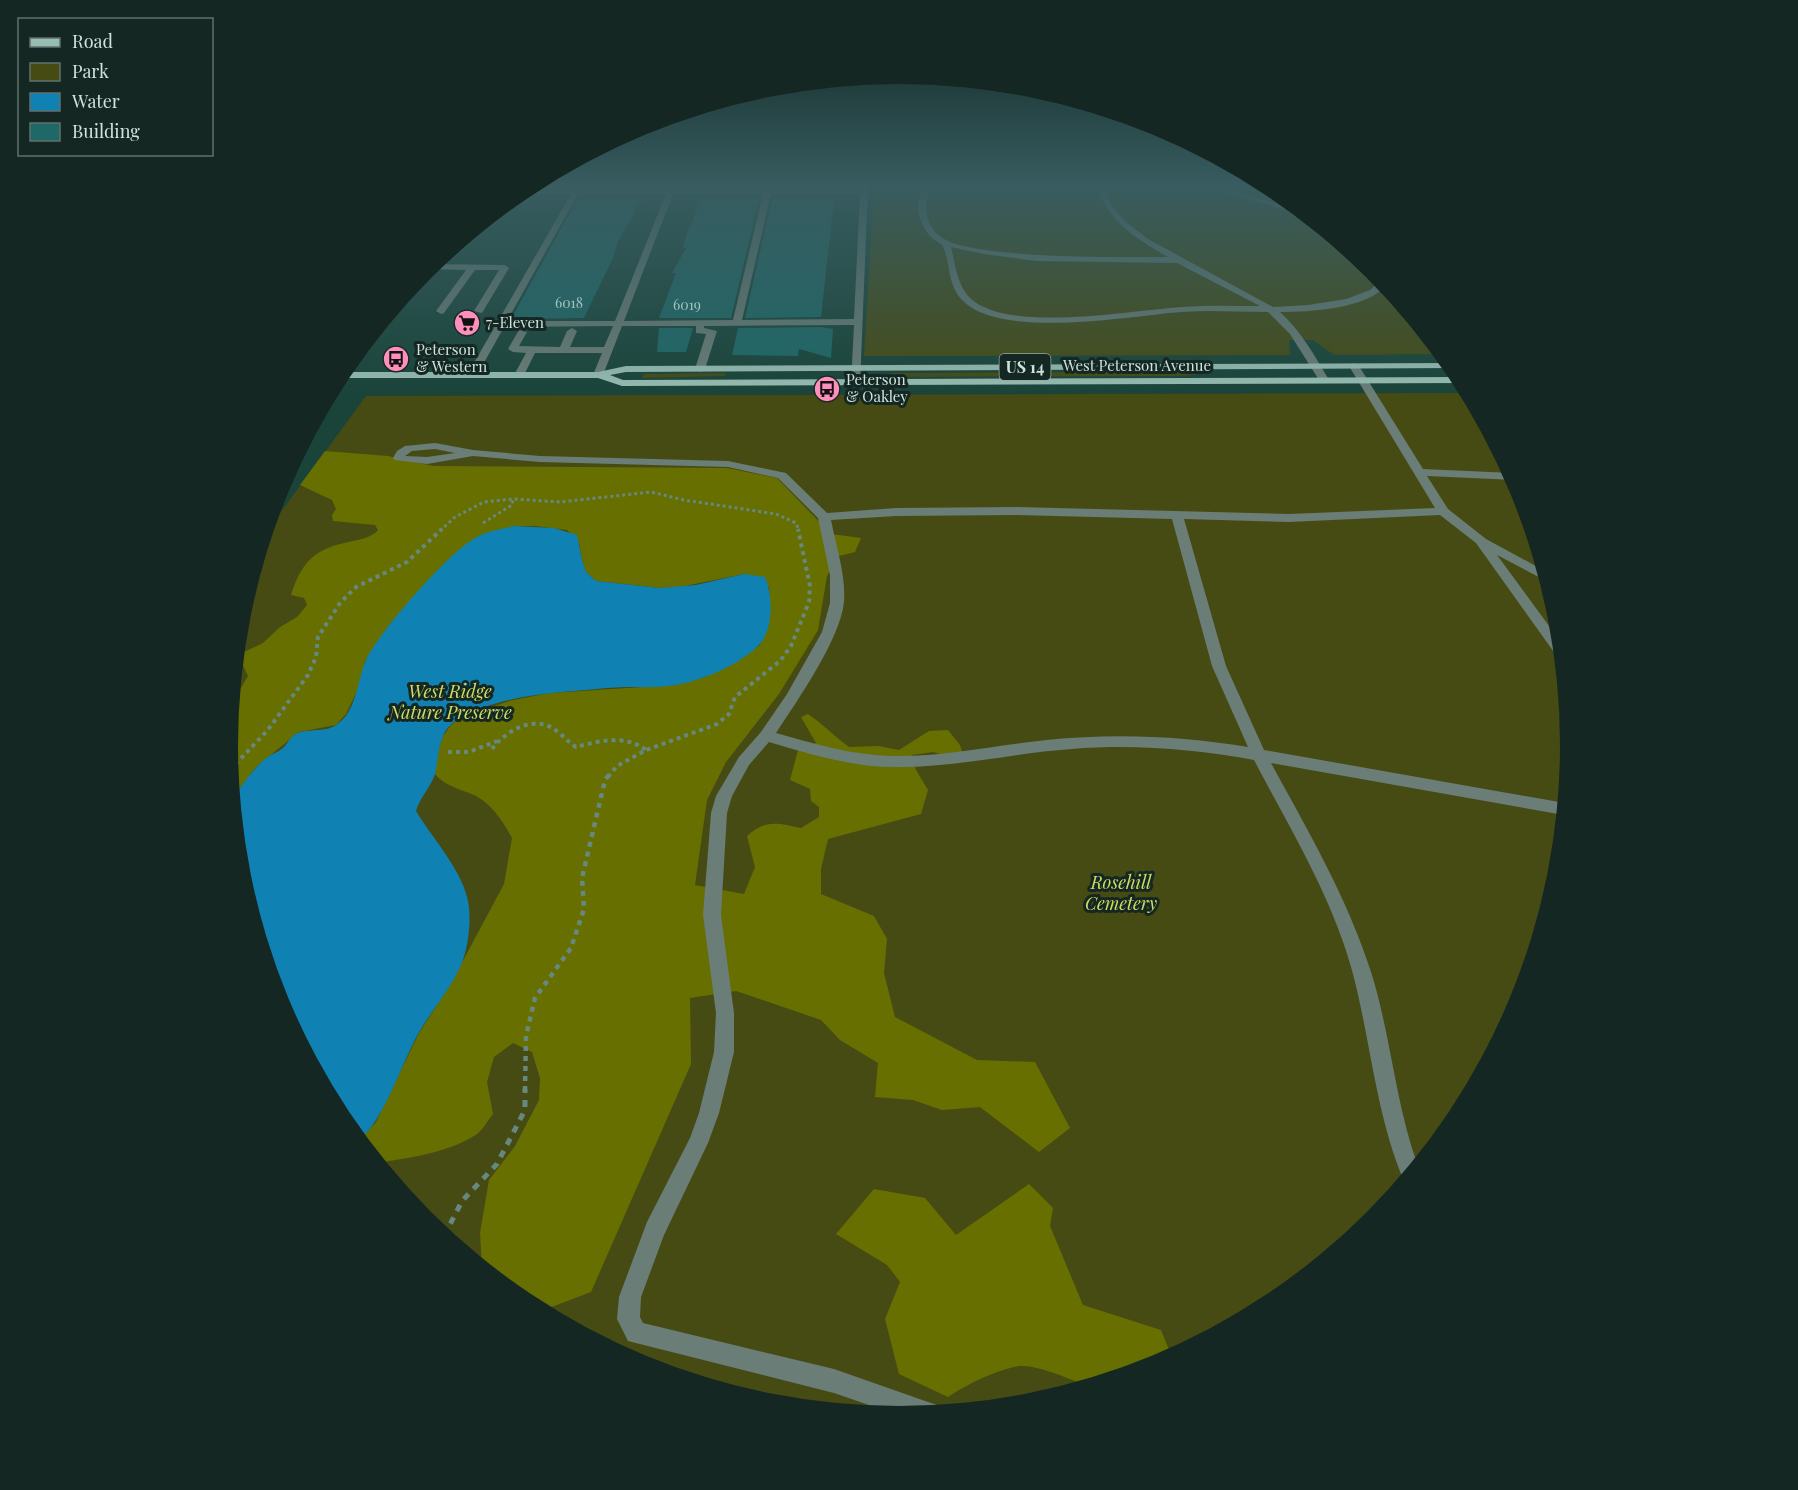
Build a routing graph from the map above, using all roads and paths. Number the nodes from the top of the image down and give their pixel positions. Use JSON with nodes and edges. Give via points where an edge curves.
{"nodes":[{"id":1,"x":540,"y":256,"type":"edge"},
{"id":2,"x":646,"y":256,"type":"edge"},
{"id":3,"x":752,"y":256,"type":"edge"},
{"id":4,"x":861,"y":256,"type":"edge"},
{"id":5,"x":949,"y":256,"type":"edge"},
{"id":6,"x":1015,"y":256,"type":"edge"},
{"id":7,"x":1173,"y":256,"type":"edge"},
{"id":8,"x":1180,"y":260,"type":"junction"},
{"id":9,"x":443,"y":267,"type":"edge"},
{"id":10,"x":472,"y":268,"type":"junction"},
{"id":11,"x":1376,"y":289,"type":"edge"},
{"id":12,"x":1270,"y":308,"type":"junction"},
{"id":13,"x":441,"y":311,"type":"dead end"},
{"id":14,"x":479,"y":312,"type":"dead end"},
{"id":15,"x":737,"y":322,"type":"junction"},
{"id":16,"x":859,"y":322,"type":"junction"},
{"id":17,"x":619,"y":323,"type":"junction"},
{"id":18,"x":702,"y":323,"type":"junction"},
{"id":19,"x":501,"y":324,"type":"junction"},
{"id":20,"x":572,"y":331,"type":"dead end"},
{"id":21,"x":522,"y":332,"type":"dead end"},
{"id":22,"x":532,"y":350,"type":"junction"},
{"id":23,"x":564,"y":350,"type":"junction"},
{"id":24,"x":608,"y":351,"type":"junction"},
{"id":25,"x":1316,"y":366,"type":"junction"},
{"id":26,"x":1354,"y":366,"type":"junction"},
{"id":27,"x":1440,"y":366,"type":"edge"},
{"id":28,"x":857,"y":368,"type":"junction"},
{"id":29,"x":700,"y":369,"type":"junction"},
{"id":30,"x":351,"y":375,"type":"edge"},
{"id":31,"x":472,"y":375,"type":"junction"},
{"id":32,"x":519,"y":375,"type":"junction"},
{"id":33,"x":598,"y":375,"type":"junction"},
{"id":34,"x":1324,"y":380,"type":"junction"},
{"id":35,"x":1362,"y":380,"type":"junction"},
{"id":36,"x":1450,"y":380,"type":"edge"},
{"id":37,"x":856,"y":383,"type":"junction"},
{"id":38,"x":473,"y":453,"type":"junction"},
{"id":39,"x":1417,"y":472,"type":"junction"},
{"id":40,"x":1503,"y":476,"type":"edge"},
{"id":41,"x":513,"y":499,"type":"junction"},
{"id":42,"x":1443,"y":511,"type":"junction"},
{"id":43,"x":1177,"y":516,"type":"junction"},
{"id":44,"x":824,"y":517,"type":"junction"},
{"id":45,"x":483,"y":523,"type":"dead end"},
{"id":46,"x":1480,"y":540,"type":"junction"},
{"id":47,"x":1536,"y":572,"type":"edge"},
{"id":48,"x":1550,"y":637,"type":"edge"},
{"id":49,"x":766,"y":736,"type":"junction"},
{"id":50,"x":498,"y":740,"type":"junction"},
{"id":51,"x":492,"y":749,"type":"dead end"},
{"id":52,"x":646,"y":750,"type":"junction"},
{"id":53,"x":448,"y":752,"type":"dead end"},
{"id":54,"x":1259,"y":755,"type":"junction"},
{"id":55,"x":238,"y":761,"type":"edge"},
{"id":56,"x":1557,"y":808,"type":"edge"},
{"id":57,"x":1408,"y":1166,"type":"edge"},
{"id":58,"x":448,"y":1228,"type":"edge"},
{"id":59,"x":908,"y":1406,"type":"edge"}],
"edges":[{"from":1,"to":19,"type":"street"},
{"from":2,"to":17,"type":"street"},
{"from":3,"to":15,"type":"street"},
{"from":4,"to":16,"type":"street"},
{"from":5,"to":12,"type":"street","via":[[960,294],[967,302],[1013,318],[1049,320],[1202,308]]},
{"from":6,"to":8,"type":"street"},
{"from":7,"to":8,"type":"street"},
{"from":8,"to":12,"type":"street"},
{"from":9,"to":10,"type":"street"},
{"from":10,"to":13,"type":"street"},
{"from":10,"to":14,"type":"street","via":[[505,268]]},
{"from":11,"to":12,"type":"street","via":[[1340,303]]},
{"from":12,"to":25,"type":"street","via":[[1285,322]]},
{"from":15,"to":16,"type":"street"},
{"from":15,"to":18,"type":"street"},
{"from":16,"to":28,"type":"street"},
{"from":17,"to":18,"type":"street"},
{"from":17,"to":19,"type":"street"},
{"from":17,"to":24,"type":"street"},
{"from":18,"to":29,"type":"street","via":[[699,331],[712,331]]},
{"from":19,"to":31,"type":"street"},
{"from":20,"to":23,"type":"street"},
{"from":21,"to":22,"type":"street","via":[[513,349]]},
{"from":22,"to":23,"type":"street"},
{"from":22,"to":32,"type":"street"},
{"from":23,"to":24,"type":"street"},
{"from":24,"to":33,"type":"street"},
{"from":25,"to":26,"type":"main road","name":"West Peterson Avenue","number":"US 14"},
{"from":25,"to":28,"type":"main road","name":"West Peterson Avenue","number":"US 14"},
{"from":25,"to":34,"type":"street"},
{"from":26,"to":27,"type":"main road","name":"West Peterson Avenue","number":"US 14"},
{"from":26,"to":35,"type":"street"},
{"from":28,"to":29,"type":"main road","name":"West Peterson Avenue","number":"US 14"},
{"from":28,"to":37,"type":"street"},
{"from":29,"to":33,"type":"main road","name":"West Peterson Avenue","number":"US 14","via":[[626,369]]},
{"from":30,"to":31,"type":"main road","name":"West Peterson Avenue","number":"US 14"},
{"from":31,"to":32,"type":"main road","name":"West Peterson Avenue","number":"US 14"},
{"from":32,"to":33,"type":"main road","name":"West Peterson Avenue","number":"US 14"},
{"from":33,"to":37,"type":"main road","name":"West Peterson Avenue","number":"US 14","via":[[622,383]]},
{"from":34,"to":35,"type":"main road","name":"West Peterson Avenue","number":"US 14"},
{"from":34,"to":37,"type":"main road","name":"West Peterson Avenue","number":"US 14"},
{"from":35,"to":36,"type":"main road","name":"West Peterson Avenue","number":"US 14"},
{"from":35,"to":39,"type":"street"},
{"from":38,"to":38,"type":"street","via":[[425,460],[399,458],[400,453],[415,447],[435,446]]},
{"from":38,"to":44,"type":"street","via":[[570,461],[728,464],[777,472],[790,480]]},
{"from":39,"to":40,"type":"street"},
{"from":39,"to":42,"type":"street"},
{"from":41,"to":45,"type":"path","via":[[506,510]]},
{"from":41,"to":52,"type":"path","via":[[560,502],[651,492],[776,513],[796,523],[810,586],[809,602],[791,646],[780,661],[735,698],[729,714],[717,724]]},
{"from":41,"to":55,"type":"path","via":[[484,502],[470,508],[450,521],[407,562],[356,587],[318,636],[316,657],[308,675]]},
{"from":42,"to":43,"type":"street","via":[[1356,517]]},
{"from":42,"to":46,"type":"street"},
{"from":43,"to":44,"type":"street","via":[[1006,511]]},
{"from":43,"to":54,"type":"street","via":[[1219,666]]},
{"from":44,"to":49,"type":"street","via":[[836,575],[837,603],[829,632]]},
{"from":46,"to":47,"type":"street"},
{"from":46,"to":48,"type":"street"},
{"from":49,"to":54,"type":"street","via":[[867,760],[940,759],[1108,742],[1208,746]]},
{"from":49,"to":59,"type":"street","via":[[744,760],[724,796],[716,829],[712,915],[725,1013],[724,1052],[709,1113],[655,1230],[630,1296],[628,1319],[636,1333],[834,1381]]},
{"from":50,"to":51,"type":"path"},
{"from":50,"to":52,"type":"path","via":[[520,727],[538,725],[550,727],[576,747],[628,740],[640,743]]},
{"from":50,"to":53,"type":"path","via":[[469,752]]},
{"from":52,"to":58,"type":"path","via":[[617,766],[605,780],[582,878],[584,909],[571,948],[535,998],[526,1036],[525,1110],[496,1164],[462,1201]]},
{"from":54,"to":56,"type":"street"},
{"from":54,"to":57,"type":"street","via":[[1336,900],[1362,973],[1397,1136]]}]}
